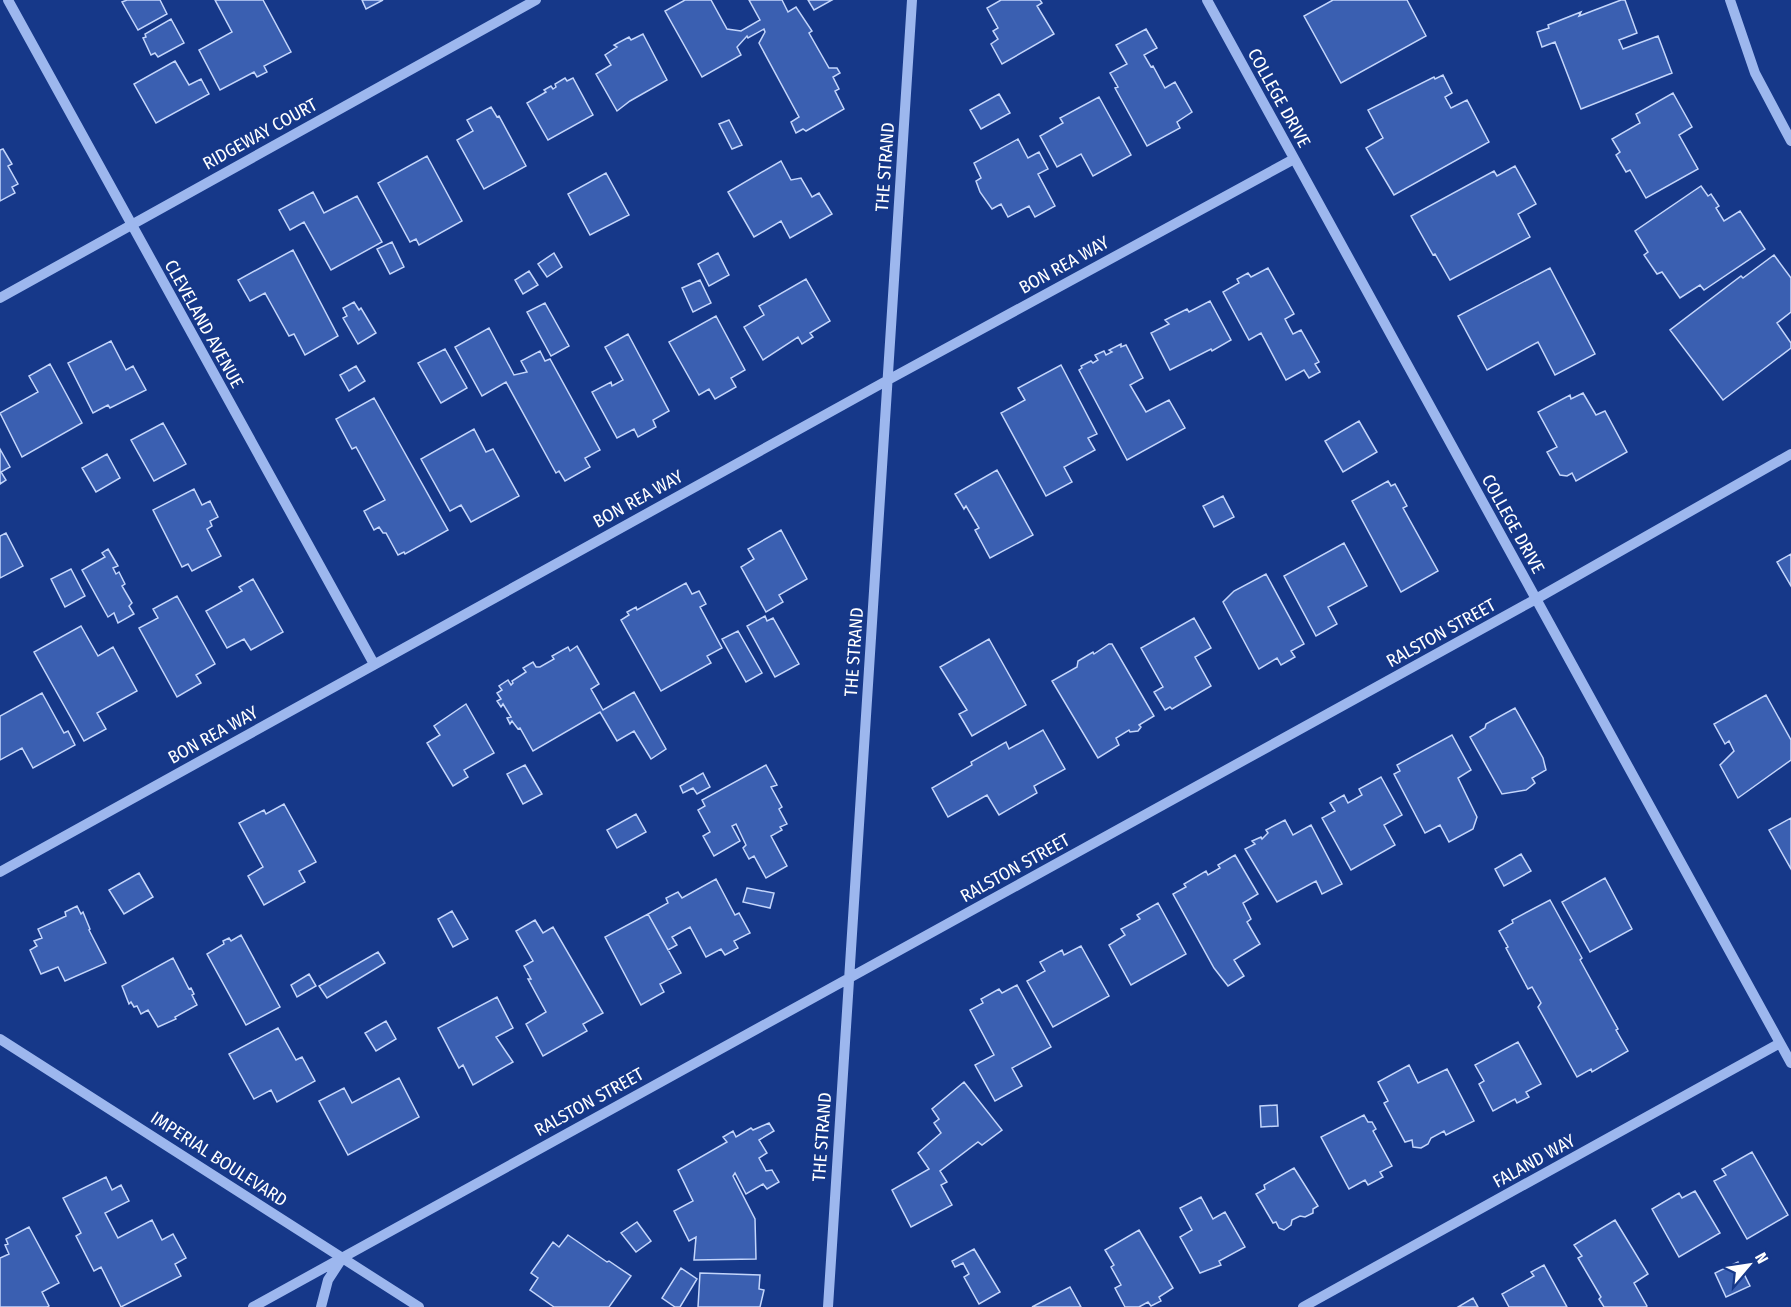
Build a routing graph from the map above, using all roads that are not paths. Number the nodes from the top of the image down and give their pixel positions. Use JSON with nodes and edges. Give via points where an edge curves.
{"nodes":[{"id":1,"x":8,"y":0,"type":"edge"},
{"id":2,"x":536,"y":0,"type":"edge"},
{"id":3,"x":912,"y":0,"type":"edge"},
{"id":4,"x":1207,"y":0,"type":"edge"},
{"id":5,"x":1730,"y":0,"type":"edge"},
{"id":6,"x":1791,"y":141,"type":"edge"},
{"id":7,"x":1294,"y":159,"type":"junction"},
{"id":8,"x":130,"y":225,"type":"junction"},
{"id":9,"x":0,"y":298,"type":"edge"},
{"id":10,"x":888,"y":380,"type":"junction"},
{"id":11,"x":1791,"y":454,"type":"edge"},
{"id":12,"x":1536,"y":599,"type":"junction"},
{"id":13,"x":374,"y":664,"type":"junction"},
{"id":14,"x":0,"y":872,"type":"edge"},
{"id":15,"x":849,"y":978,"type":"junction"},
{"id":16,"x":0,"y":1039,"type":"edge"},
{"id":17,"x":1780,"y":1043,"type":"junction"},
{"id":18,"x":1791,"y":1063,"type":"edge"},
{"id":19,"x":343,"y":1257,"type":"junction"},
{"id":20,"x":253,"y":1307,"type":"edge"},
{"id":21,"x":321,"y":1307,"type":"edge"},
{"id":22,"x":419,"y":1307,"type":"edge"},
{"id":23,"x":828,"y":1307,"type":"edge"},
{"id":24,"x":1303,"y":1307,"type":"edge"}],
"edges":[{"from":1,"to":8,"type":"street","name":"CLEVELAND AVENUE"},
{"from":2,"to":8,"type":"street","name":"RIDGEWAY COURT"},
{"from":3,"to":10,"type":"street","name":"THE STRAND"},
{"from":4,"to":7,"type":"street","name":"COLLEGE DRIVE"},
{"from":5,"to":6,"type":"street","via":[[1755,73]]},
{"from":7,"to":10,"type":"street","name":"BON REA WAY"},
{"from":7,"to":12,"type":"street","name":"COLLEGE DRIVE"},
{"from":8,"to":9,"type":"street","name":"RIDGEWAY COURT"},
{"from":8,"to":13,"type":"street","name":"CLEVELAND AVENUE"},
{"from":10,"to":13,"type":"street","name":"BON REA WAY"},
{"from":10,"to":15,"type":"street","name":"THE STRAND"},
{"from":11,"to":12,"type":"street","name":"RALSTON STREET"},
{"from":12,"to":15,"type":"street","name":"RALSTON STREET"},
{"from":12,"to":17,"type":"street","name":"COLLEGE DRIVE"},
{"from":13,"to":14,"type":"street","name":"BON REA WAY"},
{"from":15,"to":19,"type":"street","name":"RALSTON STREET"},
{"from":15,"to":23,"type":"street","name":"THE STRAND"},
{"from":16,"to":19,"type":"street","name":"IMPERIAL BOULEVARD"},
{"from":17,"to":18,"type":"street","name":"COLLEGE DRIVE"},
{"from":17,"to":24,"type":"street","name":"FALAND WAY"},
{"from":19,"to":20,"type":"street","name":"RALSTON STREET"},
{"from":19,"to":21,"type":"street","via":[[328,1280]]},
{"from":19,"to":22,"type":"street","name":"IMPERIAL BOULEVARD"}]}
